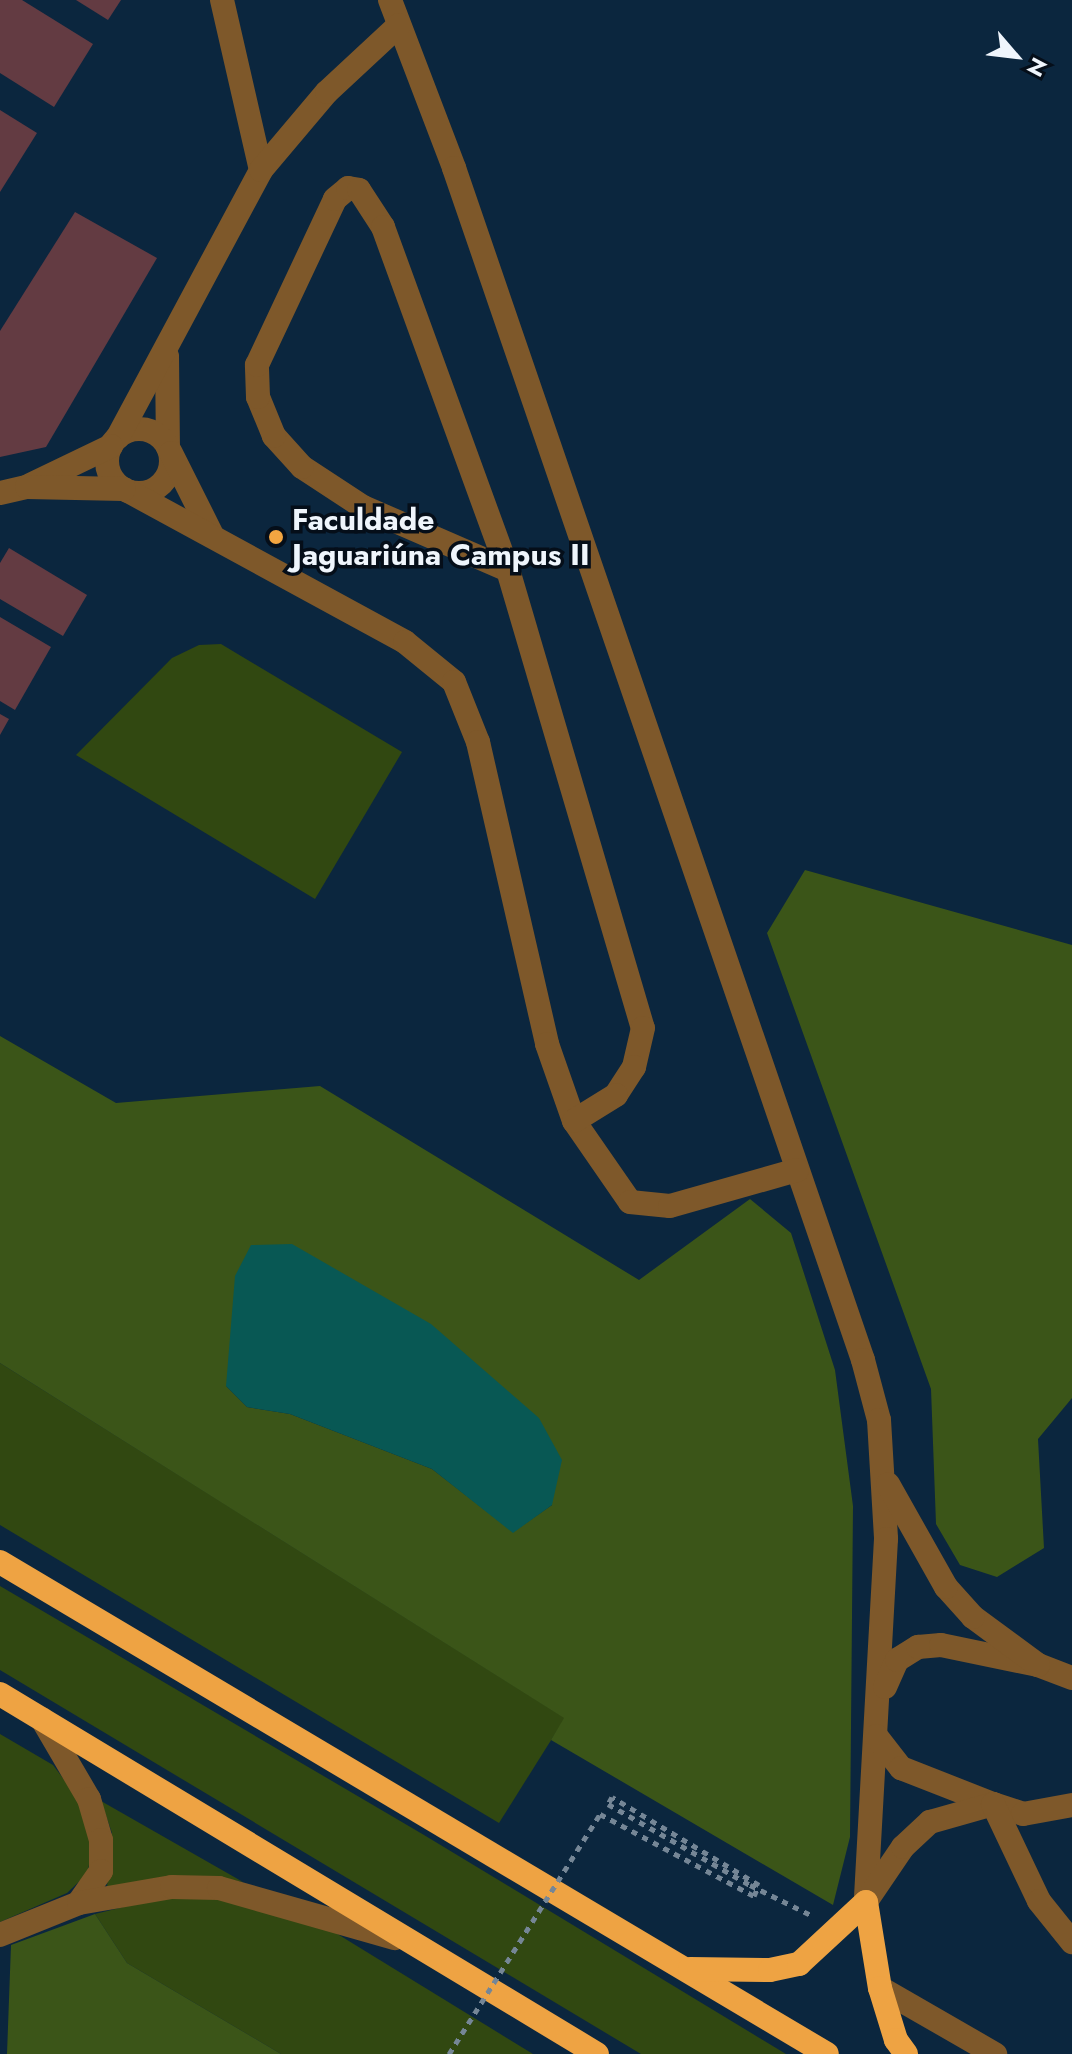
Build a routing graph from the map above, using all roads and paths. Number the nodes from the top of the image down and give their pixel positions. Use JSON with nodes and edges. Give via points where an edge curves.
{"nodes":[{"id":1,"x":222,"y":0,"type":"edge"},
{"id":2,"x":390,"y":0,"type":"edge"},
{"id":3,"x":399,"y":25,"type":"junction"},
{"id":4,"x":261,"y":170,"type":"junction"},
{"id":5,"x":167,"y":354,"type":"junction"},
{"id":6,"x":114,"y":442,"type":"junction"},
{"id":7,"x":169,"y":450,"type":"junction"},
{"id":8,"x":27,"y":487,"type":"junction"},
{"id":9,"x":127,"y":490,"type":"junction"},
{"id":10,"x":0,"y":493,"type":"edge"},
{"id":11,"x":212,"y":535,"type":"junction"},
{"id":12,"x":508,"y":570,"type":"junction"},
{"id":13,"x":574,"y":1121,"type":"junction"},
{"id":14,"x":797,"y":1170,"type":"junction"},
{"id":15,"x":884,"y":1476,"type":"junction"},
{"id":16,"x":0,"y":1562,"type":"edge"},
{"id":17,"x":1038,"y":1665,"type":"junction"},
{"id":18,"x":1072,"y":1678,"type":"edge"},
{"id":19,"x":0,"y":1694,"type":"edge"},
{"id":20,"x":880,"y":1696,"type":"junction"},
{"id":21,"x":42,"y":1719,"type":"junction"},
{"id":22,"x":876,"y":1736,"type":"junction"},
{"id":23,"x":993,"y":1804,"type":"junction"},
{"id":24,"x":1072,"y":1805,"type":"edge"},
{"id":25,"x":866,"y":1902,"type":"junction"},
{"id":26,"x":79,"y":1903,"type":"junction"},
{"id":27,"x":839,"y":1929,"type":"junction"},
{"id":28,"x":0,"y":1935,"type":"edge"},
{"id":29,"x":1072,"y":1942,"type":"edge"},
{"id":30,"x":410,"y":1943,"type":"junction"},
{"id":31,"x":688,"y":1969,"type":"junction"},
{"id":32,"x":880,"y":1988,"type":"junction"},
{"id":33,"x":449,"y":2054,"type":"edge"},
{"id":34,"x":597,"y":2054,"type":"edge"},
{"id":35,"x":827,"y":2054,"type":"edge"},
{"id":36,"x":906,"y":2054,"type":"edge"},
{"id":37,"x":995,"y":2054,"type":"edge"}],
"edges":[{"from":1,"to":4,"type":"street"},
{"from":2,"to":3,"type":"street"},
{"from":3,"to":4,"type":"street","via":[[327,92]]},
{"from":3,"to":14,"type":"street","via":[[459,183]]},
{"from":4,"to":5,"type":"street"},
{"from":5,"to":6,"type":"street"},
{"from":5,"to":7,"type":"street"},
{"from":6,"to":7,"type":"street","via":[[133,429],[149,430]]},
{"from":6,"to":8,"type":"street"},
{"from":6,"to":9,"type":"street","via":[[108,468]]},
{"from":7,"to":9,"type":"street","via":[[170,470],[161,484],[146,492]]},
{"from":7,"to":11,"type":"street"},
{"from":8,"to":9,"type":"street"},
{"from":8,"to":10,"type":"street"},
{"from":9,"to":11,"type":"street"},
{"from":11,"to":13,"type":"street","via":[[405,642],[454,682],[478,742],[547,1044]]},
{"from":12,"to":12,"type":"street","via":[[383,227],[359,190],[348,188],[335,199],[257,365],[258,397],[274,436],[302,467],[363,507]]},
{"from":12,"to":13,"type":"street","via":[[643,1028],[634,1067],[616,1095]]},
{"from":13,"to":14,"type":"street","via":[[630,1202],[670,1206]]},
{"from":14,"to":15,"type":"street","via":[[863,1360],[879,1420]]},
{"from":15,"to":17,"type":"street","via":[[946,1587],[973,1617]]},
{"from":15,"to":20,"type":"street"},
{"from":16,"to":31,"type":"highway"},
{"from":17,"to":18,"type":"street"},
{"from":17,"to":20,"type":"street","via":[[941,1645],[918,1647],[897,1660]]},
{"from":19,"to":21,"type":"highway"},
{"from":20,"to":22,"type":"street"},
{"from":21,"to":26,"type":"street","via":[[89,1799],[101,1840],[101,1871]]},
{"from":21,"to":30,"type":"highway"},
{"from":22,"to":23,"type":"street","via":[[901,1768]]},
{"from":22,"to":25,"type":"street"},
{"from":23,"to":24,"type":"street","via":[[1033,1814]]},
{"from":23,"to":25,"type":"street","via":[[930,1822],[903,1847]]},
{"from":23,"to":29,"type":"street","via":[[1039,1901]]},
{"from":25,"to":27,"type":"highway"},
{"from":25,"to":32,"type":"highway"},
{"from":26,"to":28,"type":"street"},
{"from":26,"to":30,"type":"street","via":[[172,1887],[219,1888]]},
{"from":27,"to":31,"type":"highway","via":[[799,1964],[770,1970]]},
{"from":27,"to":33,"type":"path","bridge":true,"via":[[750,1885],[608,1804],[612,1797],[759,1885],[754,1896],[600,1814]]},
{"from":30,"to":34,"type":"highway"},
{"from":31,"to":35,"type":"highway"},
{"from":32,"to":36,"type":"highway","via":[[896,2040]]},
{"from":32,"to":37,"type":"street"}]}
